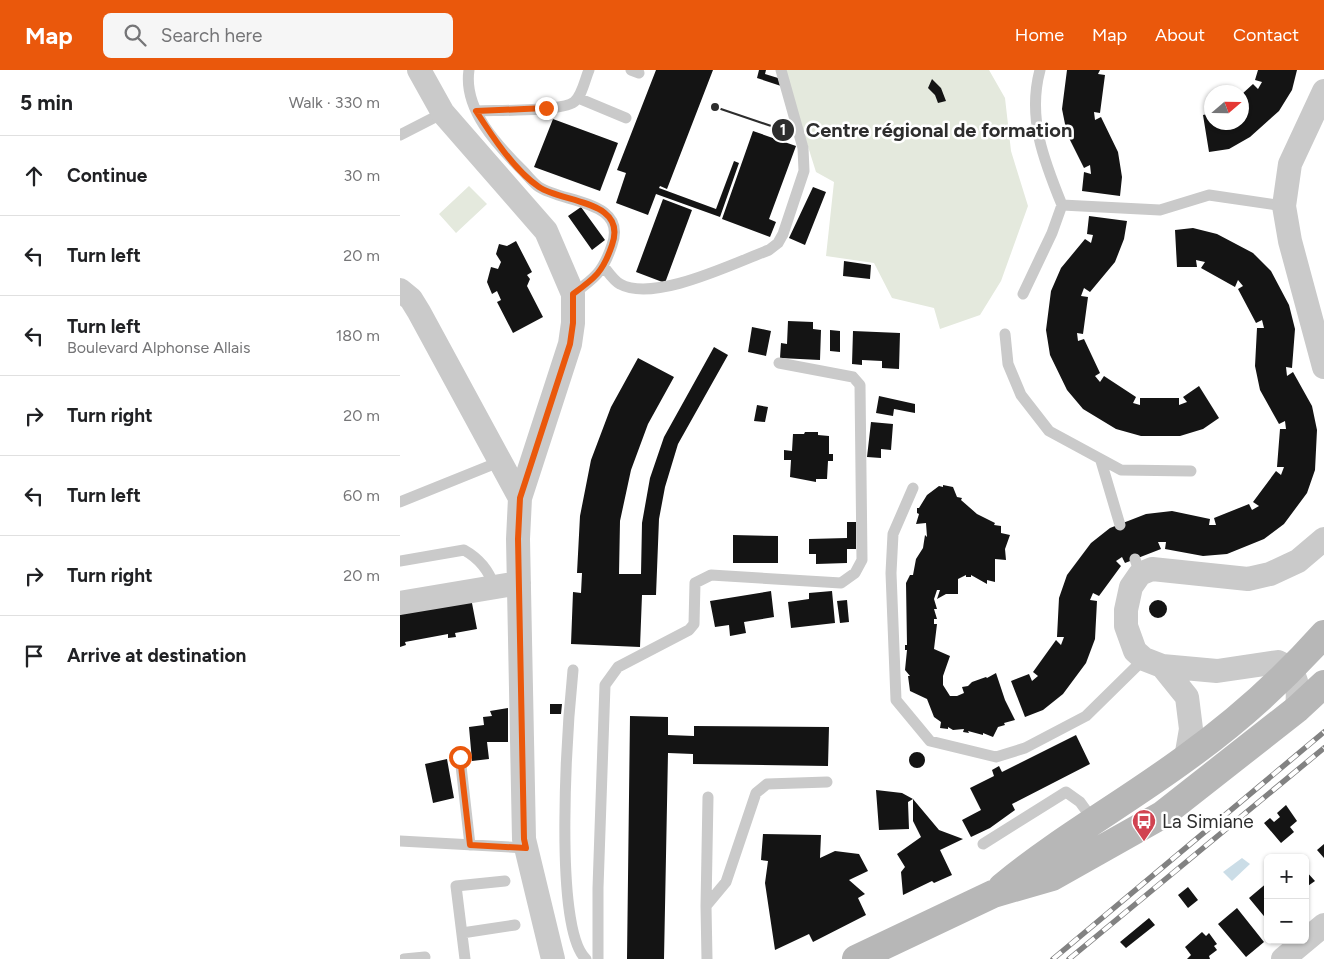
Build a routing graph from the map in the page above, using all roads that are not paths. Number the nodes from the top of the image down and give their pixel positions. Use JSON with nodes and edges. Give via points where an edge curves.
{"nodes":[{"id":1,"x":419,"y":70,"type":"edge"},
{"id":2,"x":469,"y":70,"type":"edge"},
{"id":3,"x":589,"y":70,"type":"edge"},
{"id":4,"x":781,"y":70,"type":"edge"},
{"id":5,"x":1040,"y":70,"type":"edge"},
{"id":6,"x":1324,"y":91,"type":"edge"},
{"id":7,"x":578,"y":98,"type":"junction"},
{"id":8,"x":476,"y":111,"type":"junction"},
{"id":9,"x":443,"y":113,"type":"junction"},
{"id":10,"x":626,"y":118,"type":"dead end"},
{"id":11,"x":400,"y":136,"type":"edge"},
{"id":12,"x":1062,"y":205,"type":"junction"},
{"id":13,"x":1284,"y":206,"type":"junction"},
{"id":14,"x":604,"y":268,"type":"junction"},
{"id":15,"x":400,"y":290,"type":"edge"},
{"id":16,"x":573,"y":294,"type":"junction"},
{"id":17,"x":1023,"y":294,"type":"dead end"},
{"id":18,"x":1005,"y":334,"type":"dead end"},
{"id":19,"x":779,"y":363,"type":"dead end"},
{"id":20,"x":1324,"y":367,"type":"edge"},
{"id":21,"x":1101,"y":461,"type":"junction"},
{"id":22,"x":499,"y":462,"type":"junction"},
{"id":23,"x":1191,"y":471,"type":"dead end"},
{"id":24,"x":913,"y":488,"type":"dead end"},
{"id":25,"x":520,"y":498,"type":"junction"},
{"id":26,"x":400,"y":502,"type":"edge"},
{"id":27,"x":1120,"y":525,"type":"dead end"},
{"id":28,"x":1324,"y":539,"type":"edge"},
{"id":29,"x":400,"y":561,"type":"edge"},
{"id":30,"x":519,"y":584,"type":"junction"},
{"id":31,"x":495,"y":587,"type":"junction"},
{"id":32,"x":400,"y":603,"type":"edge"},
{"id":33,"x":1324,"y":634,"type":"edge"},
{"id":34,"x":1153,"y":662,"type":"junction"},
{"id":35,"x":573,"y":670,"type":"dead end"},
{"id":36,"x":1290,"y":671,"type":"junction"},
{"id":37,"x":1324,"y":684,"type":"edge"},
{"id":38,"x":1297,"y":709,"type":"junction"},
{"id":39,"x":460,"y":757,"type":"dead end"},
{"id":40,"x":1186,"y":758,"type":"junction"},
{"id":41,"x":827,"y":782,"type":"dead end"},
{"id":42,"x":708,"y":797,"type":"dead end"},
{"id":43,"x":1093,"y":820,"type":"junction"},
{"id":44,"x":400,"y":841,"type":"edge"},
{"id":45,"x":983,"y":844,"type":"dead end"},
{"id":46,"x":470,"y":845,"type":"junction"},
{"id":47,"x":526,"y":848,"type":"junction"},
{"id":48,"x":505,"y":881,"type":"dead end"},
{"id":49,"x":993,"y":894,"type":"junction"},
{"id":50,"x":706,"y":906,"type":"junction"},
{"id":51,"x":1324,"y":924,"type":"edge"},
{"id":52,"x":515,"y":926,"type":"dead end"},
{"id":53,"x":462,"y":933,"type":"junction"},
{"id":54,"x":425,"y":957,"type":"dead end"},
{"id":55,"x":404,"y":959,"type":"edge"},
{"id":56,"x":465,"y":959,"type":"edge"},
{"id":57,"x":553,"y":959,"type":"edge"},
{"id":58,"x":586,"y":959,"type":"edge"},
{"id":59,"x":598,"y":959,"type":"edge"},
{"id":60,"x":707,"y":959,"type":"edge"},
{"id":61,"x":856,"y":959,"type":"edge"},
{"id":62,"x":1283,"y":959,"type":"edge"}],
"edges":[{"from":1,"to":9,"type":"street"},
{"from":2,"to":8,"type":"lane","via":[[469,94]]},
{"from":3,"to":7,"type":"lane"},
{"from":4,"to":14,"type":"lane","via":[[803,148],[804,171],[778,243],[759,254],[675,285],[652,290],[619,284]]},
{"from":5,"to":12,"type":"lane","via":[[1036,125],[1042,157]]},
{"from":6,"to":13,"type":"street","via":[[1290,164]]},
{"from":7,"to":8,"type":"lane","via":[[563,106]]},
{"from":7,"to":10,"type":"lane"},
{"from":8,"to":14,"type":"lane","via":[[498,147],[540,187],[602,211],[613,222],[616,235]]},
{"from":9,"to":11,"type":"lane"},
{"from":9,"to":16,"type":"street","via":[[546,231]]},
{"from":12,"to":13,"type":"lane","via":[[1160,210],[1210,195]]},
{"from":12,"to":17,"type":"lane"},
{"from":13,"to":20,"type":"street","via":[[1290,241]]},
{"from":14,"to":16,"type":"lane"},
{"from":15,"to":22,"type":"street","via":[[419,312]]},
{"from":16,"to":25,"type":"street","via":[[570,344]]},
{"from":18,"to":21,"type":"lane","via":[[1008,364],[1021,395],[1049,431]]},
{"from":19,"to":59,"type":"lane","via":[[853,377],[860,385],[862,560],[855,573],[841,583],[710,575],[694,583],[694,624],[689,630],[618,667],[605,685]]},
{"from":21,"to":23,"type":"lane","via":[[1121,470]]},
{"from":21,"to":27,"type":"lane"},
{"from":22,"to":25,"type":"street"},
{"from":22,"to":26,"type":"lane"},
{"from":24,"to":34,"type":"lane","via":[[894,534],[891,573],[896,700],[930,741],[996,757],[1025,748],[1086,716]]},
{"from":25,"to":30,"type":"street"},
{"from":28,"to":34,"type":"street","via":[[1298,561],[1270,574],[1248,579],[1138,566],[1126,610],[1126,626],[1136,650]]},
{"from":29,"to":31,"type":"lane","via":[[464,550],[477,557]]},
{"from":30,"to":31,"type":"street"},
{"from":30,"to":47,"type":"street"},
{"from":31,"to":32,"type":"street"},
{"from":33,"to":36,"type":"main road"},
{"from":34,"to":36,"type":"street","via":[[1217,671],[1278,662]]},
{"from":34,"to":40,"type":"street","via":[[1187,697],[1191,729]]},
{"from":35,"to":58,"type":"lane","via":[[567,732],[566,889],[573,936],[579,952]]},
{"from":36,"to":38,"type":"street","via":[[1296,678]]},
{"from":36,"to":40,"type":"main road"},
{"from":37,"to":38,"type":"main road"},
{"from":38,"to":49,"type":"main road","via":[[1162,816],[1052,877]]},
{"from":39,"to":46,"type":"lane"},
{"from":40,"to":43,"type":"main road"},
{"from":41,"to":50,"type":"lane","via":[[768,784],[756,793],[726,882]]},
{"from":42,"to":50,"type":"lane"},
{"from":43,"to":45,"type":"lane","via":[[1080,802],[1066,792]]},
{"from":43,"to":49,"type":"main road","via":[[1040,856]]},
{"from":44,"to":46,"type":"lane"},
{"from":46,"to":47,"type":"lane"},
{"from":47,"to":57,"type":"street"},
{"from":48,"to":53,"type":"lane","via":[[456,886]]},
{"from":49,"to":61,"type":"main road"},
{"from":50,"to":60,"type":"lane"},
{"from":51,"to":62,"type":"street"},
{"from":52,"to":53,"type":"lane"},
{"from":53,"to":56,"type":"lane"},
{"from":54,"to":55,"type":"lane"}]}
